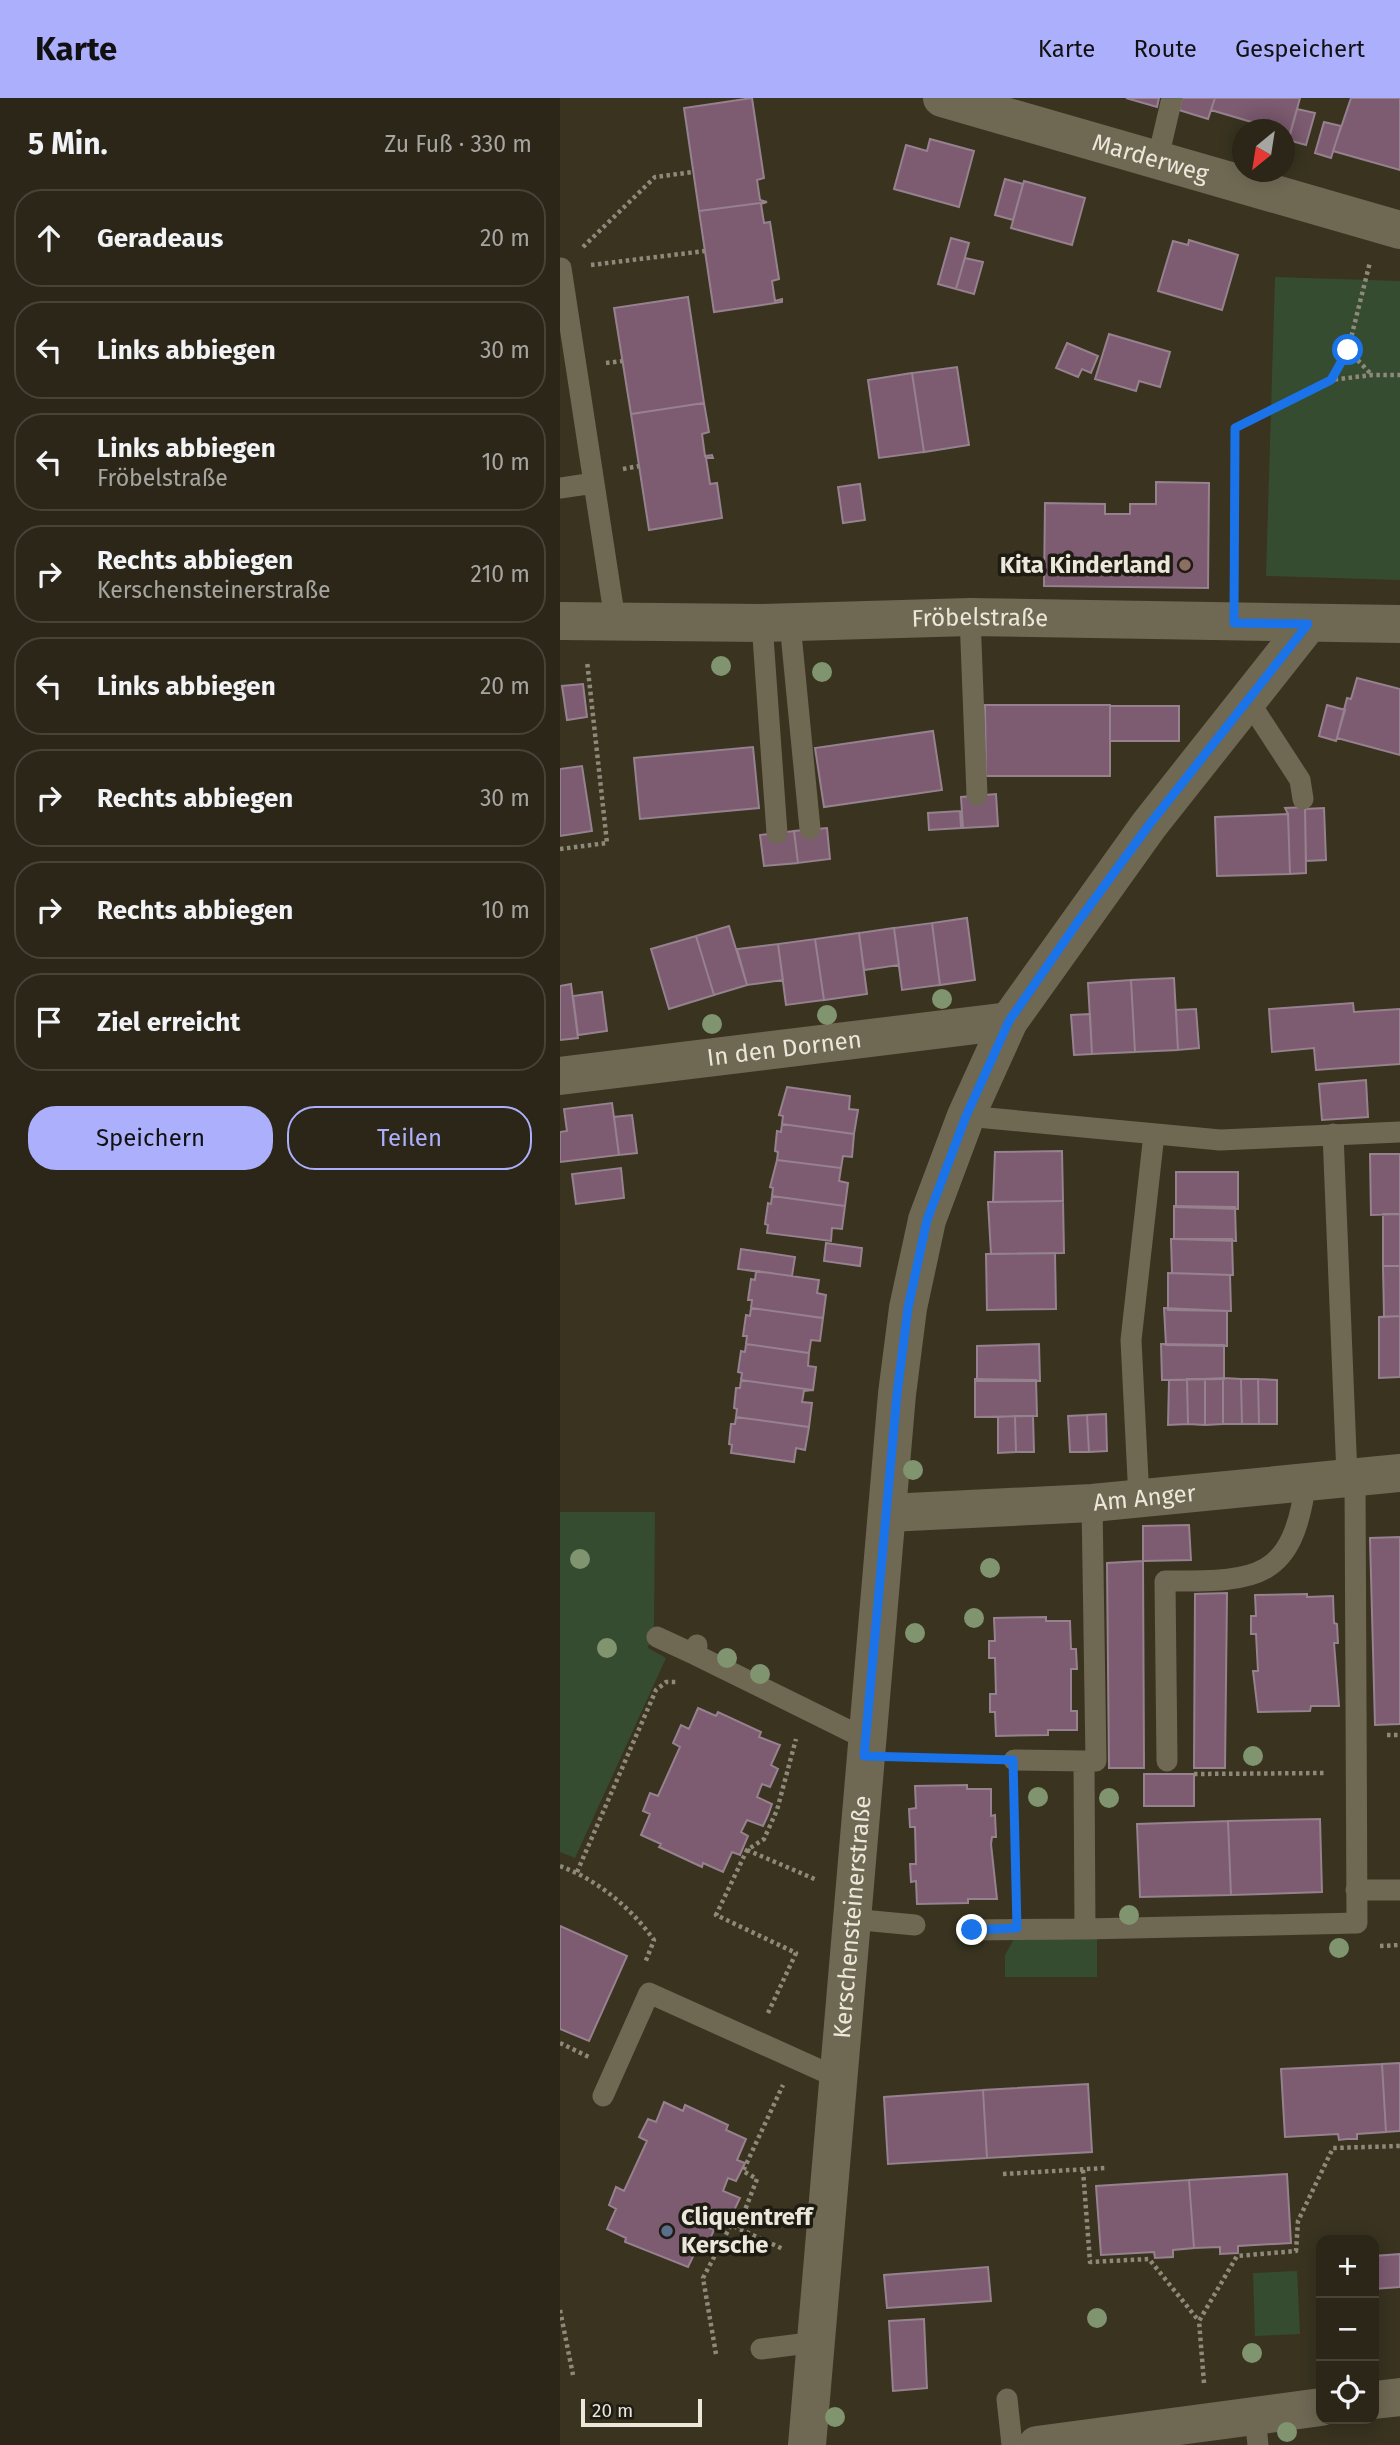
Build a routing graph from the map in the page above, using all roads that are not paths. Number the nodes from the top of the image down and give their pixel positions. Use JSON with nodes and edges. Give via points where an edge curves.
{"nodes":[{"id":1,"x":942,"y":98,"type":"edge"},
{"id":2,"x":1172,"y":98,"type":"edge"},
{"id":3,"x":1157,"y":162,"type":"junction"},
{"id":4,"x":1390,"y":227,"type":"edge"},
{"id":5,"x":561,"y":268,"type":"edge"},
{"id":6,"x":594,"y":483,"type":"junction"},
{"id":7,"x":560,"y":488,"type":"edge"},
{"id":8,"x":970,"y":617,"type":"junction"},
{"id":9,"x":586,"y":621,"type":"edge"},
{"id":10,"x":776,"y":623,"type":"junction"},
{"id":11,"x":1308,"y":624,"type":"junction"},
{"id":12,"x":1400,"y":624,"type":"edge"},
{"id":13,"x":1248,"y":700,"type":"junction"},
{"id":14,"x":977,"y":795,"type":"dead end"},
{"id":15,"x":1303,"y":799,"type":"dead end"},
{"id":16,"x":810,"y":829,"type":"dead end"},
{"id":17,"x":777,"y":833,"type":"dead end"},
{"id":18,"x":1009,"y":1021,"type":"junction"},
{"id":19,"x":560,"y":1076,"type":"edge"},
{"id":20,"x":966,"y":1116,"type":"junction"},
{"id":21,"x":1400,"y":1132,"type":"edge"},
{"id":22,"x":1154,"y":1134,"type":"junction"},
{"id":23,"x":1333,"y":1134,"type":"junction"},
{"id":24,"x":1400,"y":1473,"type":"edge"},
{"id":25,"x":1351,"y":1476,"type":"junction"},
{"id":26,"x":1306,"y":1480,"type":"junction"},
{"id":27,"x":1139,"y":1499,"type":"junction"},
{"id":28,"x":1092,"y":1503,"type":"junction"},
{"id":29,"x":888,"y":1513,"type":"junction"},
{"id":30,"x":657,"y":1637,"type":"dead end"},
{"id":31,"x":865,"y":1747,"type":"junction"},
{"id":32,"x":1013,"y":1760,"type":"road end"},
{"id":33,"x":1084,"y":1761,"type":"junction"},
{"id":34,"x":1173,"y":1767,"type":"road end"},
{"id":35,"x":1356,"y":1889,"type":"junction"},
{"id":36,"x":1400,"y":1890,"type":"edge"},
{"id":37,"x":852,"y":1907,"type":"junction"},
{"id":38,"x":915,"y":1925,"type":"dead end"},
{"id":39,"x":1085,"y":1929,"type":"junction"},
{"id":40,"x":972,"y":1930,"type":"dead end"},
{"id":41,"x":838,"y":2078,"type":"junction"},
{"id":42,"x":603,"y":2096,"type":"dead end"},
{"id":43,"x":816,"y":2342,"type":"junction"},
{"id":44,"x":761,"y":2349,"type":"dead end"},
{"id":45,"x":1400,"y":2397,"type":"edge"},
{"id":46,"x":1007,"y":2399,"type":"dead end"},
{"id":47,"x":1379,"y":2399,"type":"edge"},
{"id":48,"x":1316,"y":2409,"type":"edge"},
{"id":49,"x":1257,"y":2430,"type":"edge"},
{"id":50,"x":807,"y":2445,"type":"edge"},
{"id":51,"x":1012,"y":2445,"type":"edge"},
{"id":52,"x":1037,"y":2445,"type":"edge"}],
"edges":[{"from":1,"to":3,"type":"street","name":"Marderweg"},
{"from":2,"to":3,"type":"lane"},
{"from":3,"to":4,"type":"street","name":"Marderweg"},
{"from":5,"to":6,"type":"lane"},
{"from":6,"to":7,"type":"lane"},
{"from":6,"to":9,"type":"lane"},
{"from":8,"to":10,"type":"street","name":"Fröbelstraße"},
{"from":8,"to":11,"type":"street","name":"Fröbelstraße"},
{"from":8,"to":14,"type":"lane"},
{"from":9,"to":10,"type":"street","name":"Fröbelstraße"},
{"from":10,"to":16,"type":"lane"},
{"from":10,"to":17,"type":"lane"},
{"from":11,"to":12,"type":"street","name":"Fröbelstraße"},
{"from":11,"to":13,"type":"street","name":"Kerschensteinerstraße"},
{"from":13,"to":15,"type":"lane","via":[[1300,780]]},
{"from":13,"to":18,"type":"street","name":"Kerschensteinerstraße","via":[[1125,858]]},
{"from":18,"to":19,"type":"street","name":"In den Dornen"},
{"from":18,"to":20,"type":"street","name":"Kerschensteinerstraße"},
{"from":20,"to":22,"type":"lane"},
{"from":20,"to":29,"type":"street","name":"Kerschensteinerstraße","via":[[927,1220],[908,1308]]},
{"from":21,"to":23,"type":"lane"},
{"from":22,"to":23,"type":"lane","via":[[1220,1140]]},
{"from":22,"to":27,"type":"lane","via":[[1132,1340]]},
{"from":23,"to":25,"type":"lane"},
{"from":24,"to":25,"type":"street","name":"Am Anger"},
{"from":25,"to":26,"type":"street","name":"Am Anger"},
{"from":25,"to":35,"type":"lane"},
{"from":26,"to":27,"type":"street","name":"Am Anger"},
{"from":26,"to":34,"type":"lane","via":[[1301,1518],[1274,1563],[1234,1581],[1165,1581]]},
{"from":27,"to":28,"type":"street","name":"Am Anger"},
{"from":28,"to":29,"type":"street","name":"Am Anger"},
{"from":28,"to":33,"type":"lane","via":[[1096,1761]]},
{"from":29,"to":31,"type":"street","name":"Kerschensteinerstraße","via":[[877,1700]]},
{"from":30,"to":31,"type":"lane","via":[[696,1650],[795,1699]]},
{"from":31,"to":37,"type":"street","name":"Kerschensteinerstraße"},
{"from":32,"to":33,"type":"lane"},
{"from":33,"to":39,"type":"lane"},
{"from":35,"to":36,"type":"lane"},
{"from":35,"to":39,"type":"lane","via":[[1357,1923]]},
{"from":37,"to":38,"type":"lane"},
{"from":37,"to":41,"type":"street","name":"Kerschensteinerstraße"},
{"from":39,"to":40,"type":"lane"},
{"from":41,"to":42,"type":"lane","via":[[649,1993]]},
{"from":41,"to":43,"type":"street","name":"Kerschensteinerstraße"},
{"from":43,"to":44,"type":"lane"},
{"from":43,"to":50,"type":"street","name":"Kerschensteinerstraße"},
{"from":45,"to":47,"type":"street"},
{"from":46,"to":51,"type":"lane"},
{"from":48,"to":49,"type":"street"},
{"from":49,"to":52,"type":"street","via":[[1206,2422]]}]}
